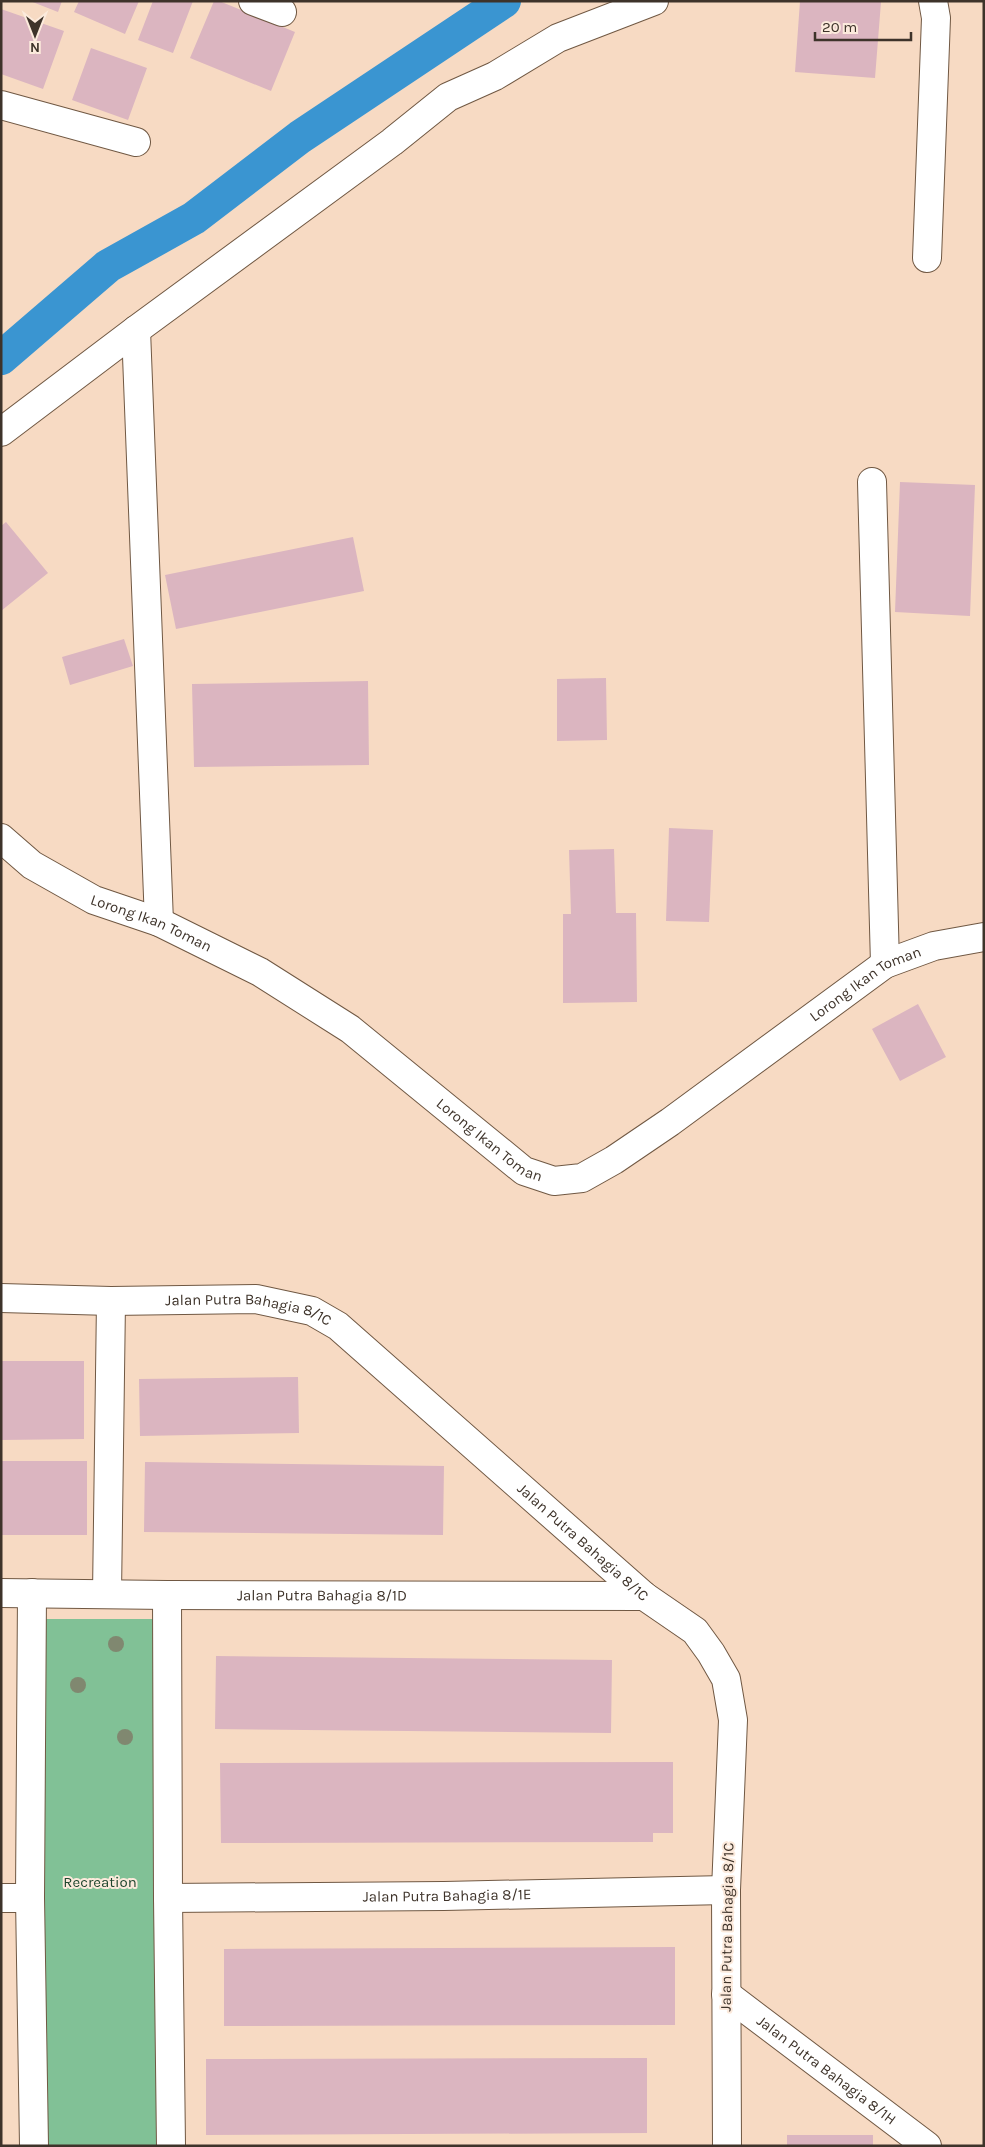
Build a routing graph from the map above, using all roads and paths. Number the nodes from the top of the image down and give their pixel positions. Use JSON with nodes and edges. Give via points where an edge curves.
{"nodes":[{"id":1,"x":253,"y":1,"type":"edge"},
{"id":2,"x":654,"y":1,"type":"edge"},
{"id":3,"x":933,"y":1,"type":"edge"},
{"id":4,"x":282,"y":12,"type":"dead end"},
{"id":5,"x":1,"y":105,"type":"edge"},
{"id":6,"x":136,"y":142,"type":"dead end"},
{"id":7,"x":927,"y":258,"type":"dead end"},
{"id":8,"x":136,"y":330,"type":"junction"},
{"id":9,"x":1,"y":432,"type":"edge"},
{"id":10,"x":872,"y":482,"type":"dead end"},
{"id":11,"x":1,"y":838,"type":"edge"},
{"id":12,"x":159,"y":922,"type":"junction"},
{"id":13,"x":984,"y":938,"type":"edge"},
{"id":14,"x":885,"y":964,"type":"junction"},
{"id":15,"x":1,"y":1298,"type":"edge"},
{"id":16,"x":111,"y":1301,"type":"junction"},
{"id":17,"x":1,"y":1592,"type":"edge"},
{"id":18,"x":32,"y":1593,"type":"junction"},
{"id":19,"x":107,"y":1594,"type":"junction"},
{"id":20,"x":167,"y":1595,"type":"junction"},
{"id":21,"x":644,"y":1596,"type":"junction"},
{"id":22,"x":726,"y":1890,"type":"junction"},
{"id":23,"x":1,"y":1898,"type":"edge"},
{"id":24,"x":30,"y":1898,"type":"junction"},
{"id":25,"x":168,"y":1898,"type":"junction"},
{"id":26,"x":726,"y":1994,"type":"junction"},
{"id":27,"x":34,"y":2146,"type":"edge"},
{"id":28,"x":172,"y":2146,"type":"edge"},
{"id":29,"x":727,"y":2146,"type":"edge"},
{"id":30,"x":927,"y":2146,"type":"edge"}],
"edges":[{"from":1,"to":4,"type":"street"},
{"from":2,"to":8,"type":"street","via":[[558,38],[495,76],[448,97],[392,142]]},
{"from":3,"to":7,"type":"street","via":[[936,18]]},
{"from":5,"to":6,"type":"street"},
{"from":8,"to":9,"type":"street"},
{"from":8,"to":12,"type":"street"},
{"from":10,"to":14,"type":"street"},
{"from":11,"to":12,"type":"street","name":"Lorong Ikan Toman","via":[[32,865],[94,900]]},
{"from":12,"to":14,"type":"street","name":"Lorong Ikan Toman","via":[[260,972],[350,1029],[524,1171],[554,1181],[582,1178],[614,1160]]},
{"from":13,"to":14,"type":"street","name":"Lorong Ikan Toman","via":[[934,946]]},
{"from":15,"to":16,"type":"street","name":"Jalan Putra Bahagia 8/1C"},
{"from":16,"to":19,"type":"street"},
{"from":16,"to":21,"type":"street","name":"Jalan Putra Bahagia 8/1C","via":[[256,1299],[312,1312],[338,1326]]},
{"from":17,"to":18,"type":"street","name":"Jalan Putra Bahagia 8/1D"},
{"from":18,"to":19,"type":"street","name":"Jalan Putra Bahagia 8/1D"},
{"from":18,"to":24,"type":"street"},
{"from":19,"to":20,"type":"street","name":"Jalan Putra Bahagia 8/1D"},
{"from":20,"to":21,"type":"street","name":"Jalan Putra Bahagia 8/1D"},
{"from":20,"to":25,"type":"street"},
{"from":21,"to":22,"type":"street","name":"Jalan Putra Bahagia 8/1C","via":[[695,1631],[726,1679],[733,1720]]},
{"from":22,"to":25,"type":"street","name":"Jalan Putra Bahagia 8/1E"},
{"from":22,"to":26,"type":"street","name":"Jalan Putra Bahagia 8/1C"},
{"from":23,"to":24,"type":"street"},
{"from":24,"to":27,"type":"street"},
{"from":25,"to":28,"type":"street"},
{"from":26,"to":29,"type":"street","name":"Jalan Putra Bahagia 8/1C"},
{"from":26,"to":30,"type":"street","name":"Jalan Putra Bahagia 8/1H"}]}
